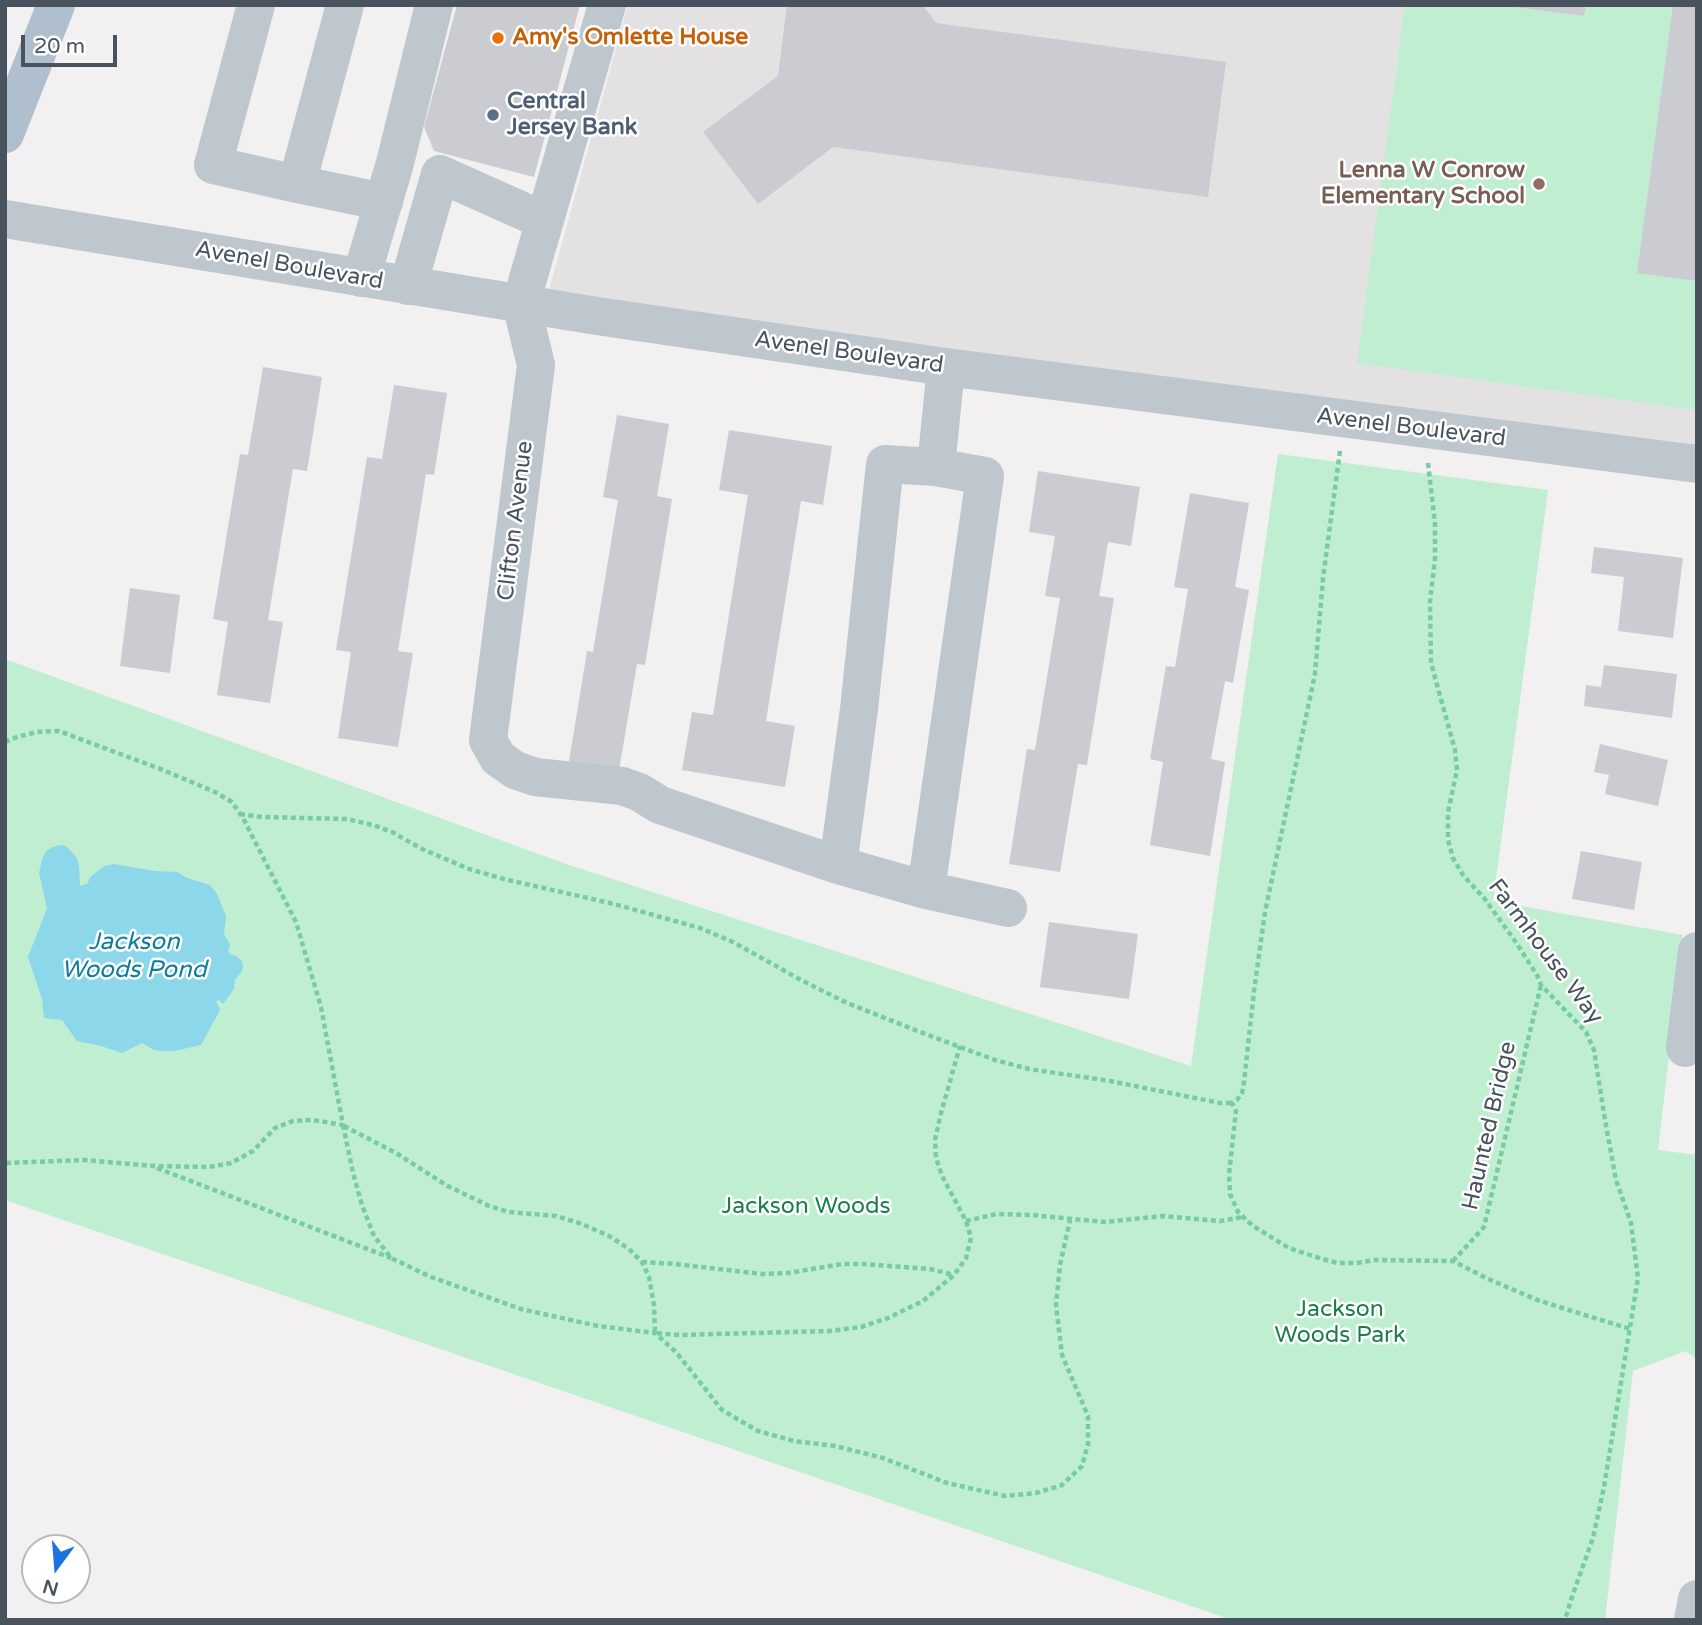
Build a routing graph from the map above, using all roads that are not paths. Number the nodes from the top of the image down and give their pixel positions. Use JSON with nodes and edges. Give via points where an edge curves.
{"nodes":[{"id":1,"x":56,"y":5,"type":"edge"},
{"id":2,"x":257,"y":5,"type":"edge"},
{"id":3,"x":345,"y":5,"type":"edge"},
{"id":4,"x":434,"y":5,"type":"edge"},
{"id":5,"x":607,"y":5,"type":"edge"},
{"id":6,"x":5,"y":134,"type":"edge"},
{"id":7,"x":395,"y":163,"type":"junction"},
{"id":8,"x":440,"y":174,"type":"junction"},
{"id":9,"x":297,"y":184,"type":"junction"},
{"id":10,"x":384,"y":202,"type":"junction"},
{"id":11,"x":5,"y":219,"type":"edge"},
{"id":12,"x":545,"y":221,"type":"junction"},
{"id":13,"x":361,"y":278,"type":"junction"},
{"id":14,"x":408,"y":286,"type":"junction"},
{"id":15,"x":521,"y":303,"type":"junction"},
{"id":16,"x":946,"y":367,"type":"junction"},
{"id":17,"x":1697,"y":464,"type":"edge"},
{"id":18,"x":936,"y":467,"type":"junction"},
{"id":19,"x":838,"y":865,"type":"junction"},
{"id":20,"x":926,"y":890,"type":"junction"},
{"id":21,"x":1008,"y":908,"type":"dead end"},
{"id":22,"x":1697,"y":951,"type":"edge"},
{"id":23,"x":1685,"y":1048,"type":"dead end"},
{"id":24,"x":1697,"y":1600,"type":"edge"},
{"id":25,"x":1693,"y":1620,"type":"edge"}],
"edges":[{"from":1,"to":6,"type":"main road"},
{"from":2,"to":9,"type":"street","via":[[214,165]]},
{"from":3,"to":9,"type":"street"},
{"from":4,"to":7,"type":"street"},
{"from":5,"to":12,"type":"street"},
{"from":7,"to":8,"type":"street"},
{"from":7,"to":10,"type":"street"},
{"from":8,"to":12,"type":"street"},
{"from":8,"to":14,"type":"street"},
{"from":9,"to":10,"type":"street"},
{"from":10,"to":13,"type":"street"},
{"from":11,"to":13,"type":"street","name":"Avenel Boulevard"},
{"from":12,"to":15,"type":"street"},
{"from":13,"to":14,"type":"street","name":"Avenel Boulevard"},
{"from":14,"to":15,"type":"street","name":"Avenel Boulevard"},
{"from":15,"to":16,"type":"street","name":"Avenel Boulevard"},
{"from":15,"to":19,"type":"street","name":"Clifton Avenue","via":[[536,365],[488,740],[498,758],[535,777],[622,786],[660,805]]},
{"from":16,"to":17,"type":"street","name":"Avenel Boulevard"},
{"from":16,"to":18,"type":"street"},
{"from":18,"to":19,"type":"street","via":[[885,464]]},
{"from":18,"to":20,"type":"street","via":[[985,476]]},
{"from":19,"to":20,"type":"street"},
{"from":20,"to":21,"type":"street"},
{"from":22,"to":23,"type":"street"},
{"from":24,"to":25,"type":"street"}]}
